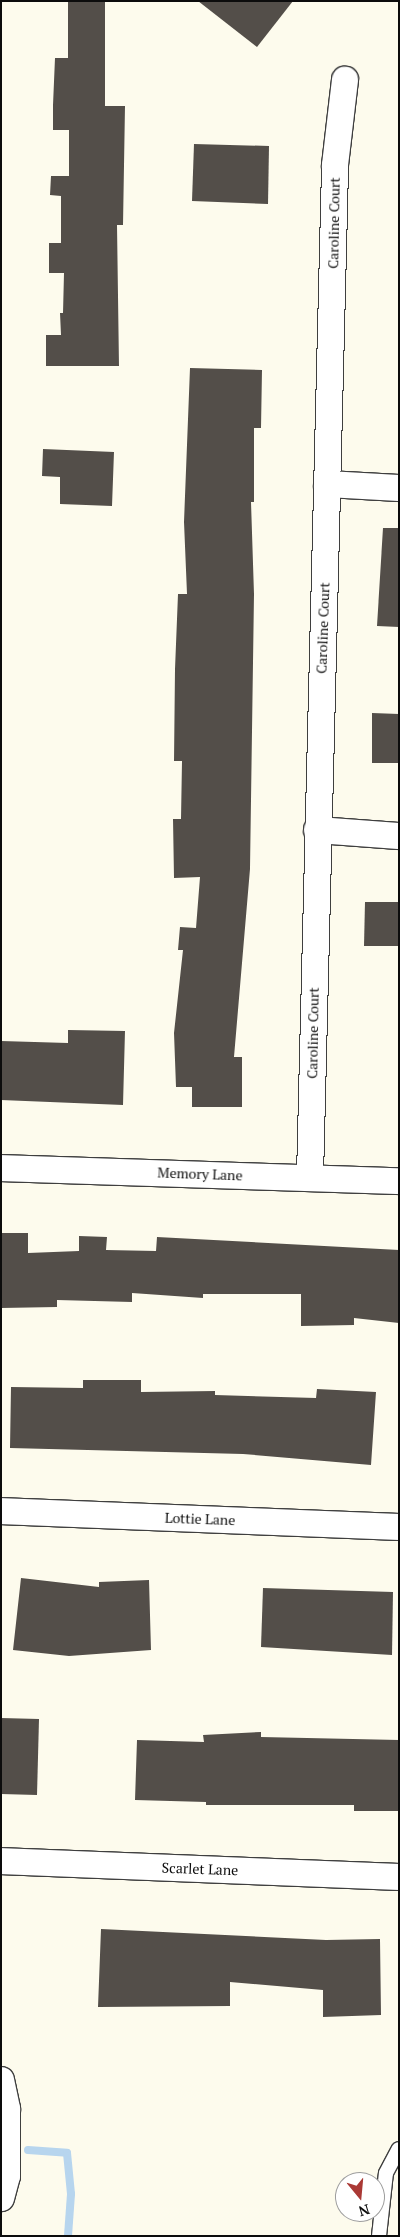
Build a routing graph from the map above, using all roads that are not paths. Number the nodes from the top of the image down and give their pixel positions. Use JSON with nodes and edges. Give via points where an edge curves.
{"nodes":[{"id":1,"x":345,"y":80,"type":"dead end"},
{"id":2,"x":327,"y":484,"type":"junction"},
{"id":3,"x":399,"y":488,"type":"edge"},
{"id":4,"x":317,"y":830,"type":"junction"},
{"id":5,"x":399,"y":836,"type":"edge"},
{"id":6,"x":1,"y":1168,"type":"edge"},
{"id":7,"x":310,"y":1177,"type":"junction"},
{"id":8,"x":399,"y":1181,"type":"edge"},
{"id":9,"x":1,"y":1511,"type":"edge"},
{"id":10,"x":399,"y":1527,"type":"edge"},
{"id":11,"x":1,"y":1861,"type":"edge"},
{"id":12,"x":399,"y":1877,"type":"edge"},
{"id":13,"x":1,"y":2080,"type":"edge"},
{"id":14,"x":399,"y":2149,"type":"edge"},
{"id":15,"x":1,"y":2198,"type":"edge"},
{"id":16,"x":379,"y":2236,"type":"edge"}],
"edges":[{"from":1,"to":2,"type":"street","name":"Caroline Court","via":[[335,165]]},
{"from":2,"to":3,"type":"street"},
{"from":2,"to":4,"type":"street","name":"Caroline Court"},
{"from":4,"to":5,"type":"street"},
{"from":4,"to":7,"type":"street","name":"Caroline Court"},
{"from":6,"to":7,"type":"street","name":"Memory Lane"},
{"from":7,"to":8,"type":"street","name":"Memory Lane"},
{"from":9,"to":10,"type":"street","name":"Lottie Lane"},
{"from":11,"to":12,"type":"street","name":"Scarlet Lane"},
{"from":13,"to":15,"type":"street","via":[[7,2110],[7,2176]]},
{"from":14,"to":16,"type":"lane","via":[[386,2173]]}]}
